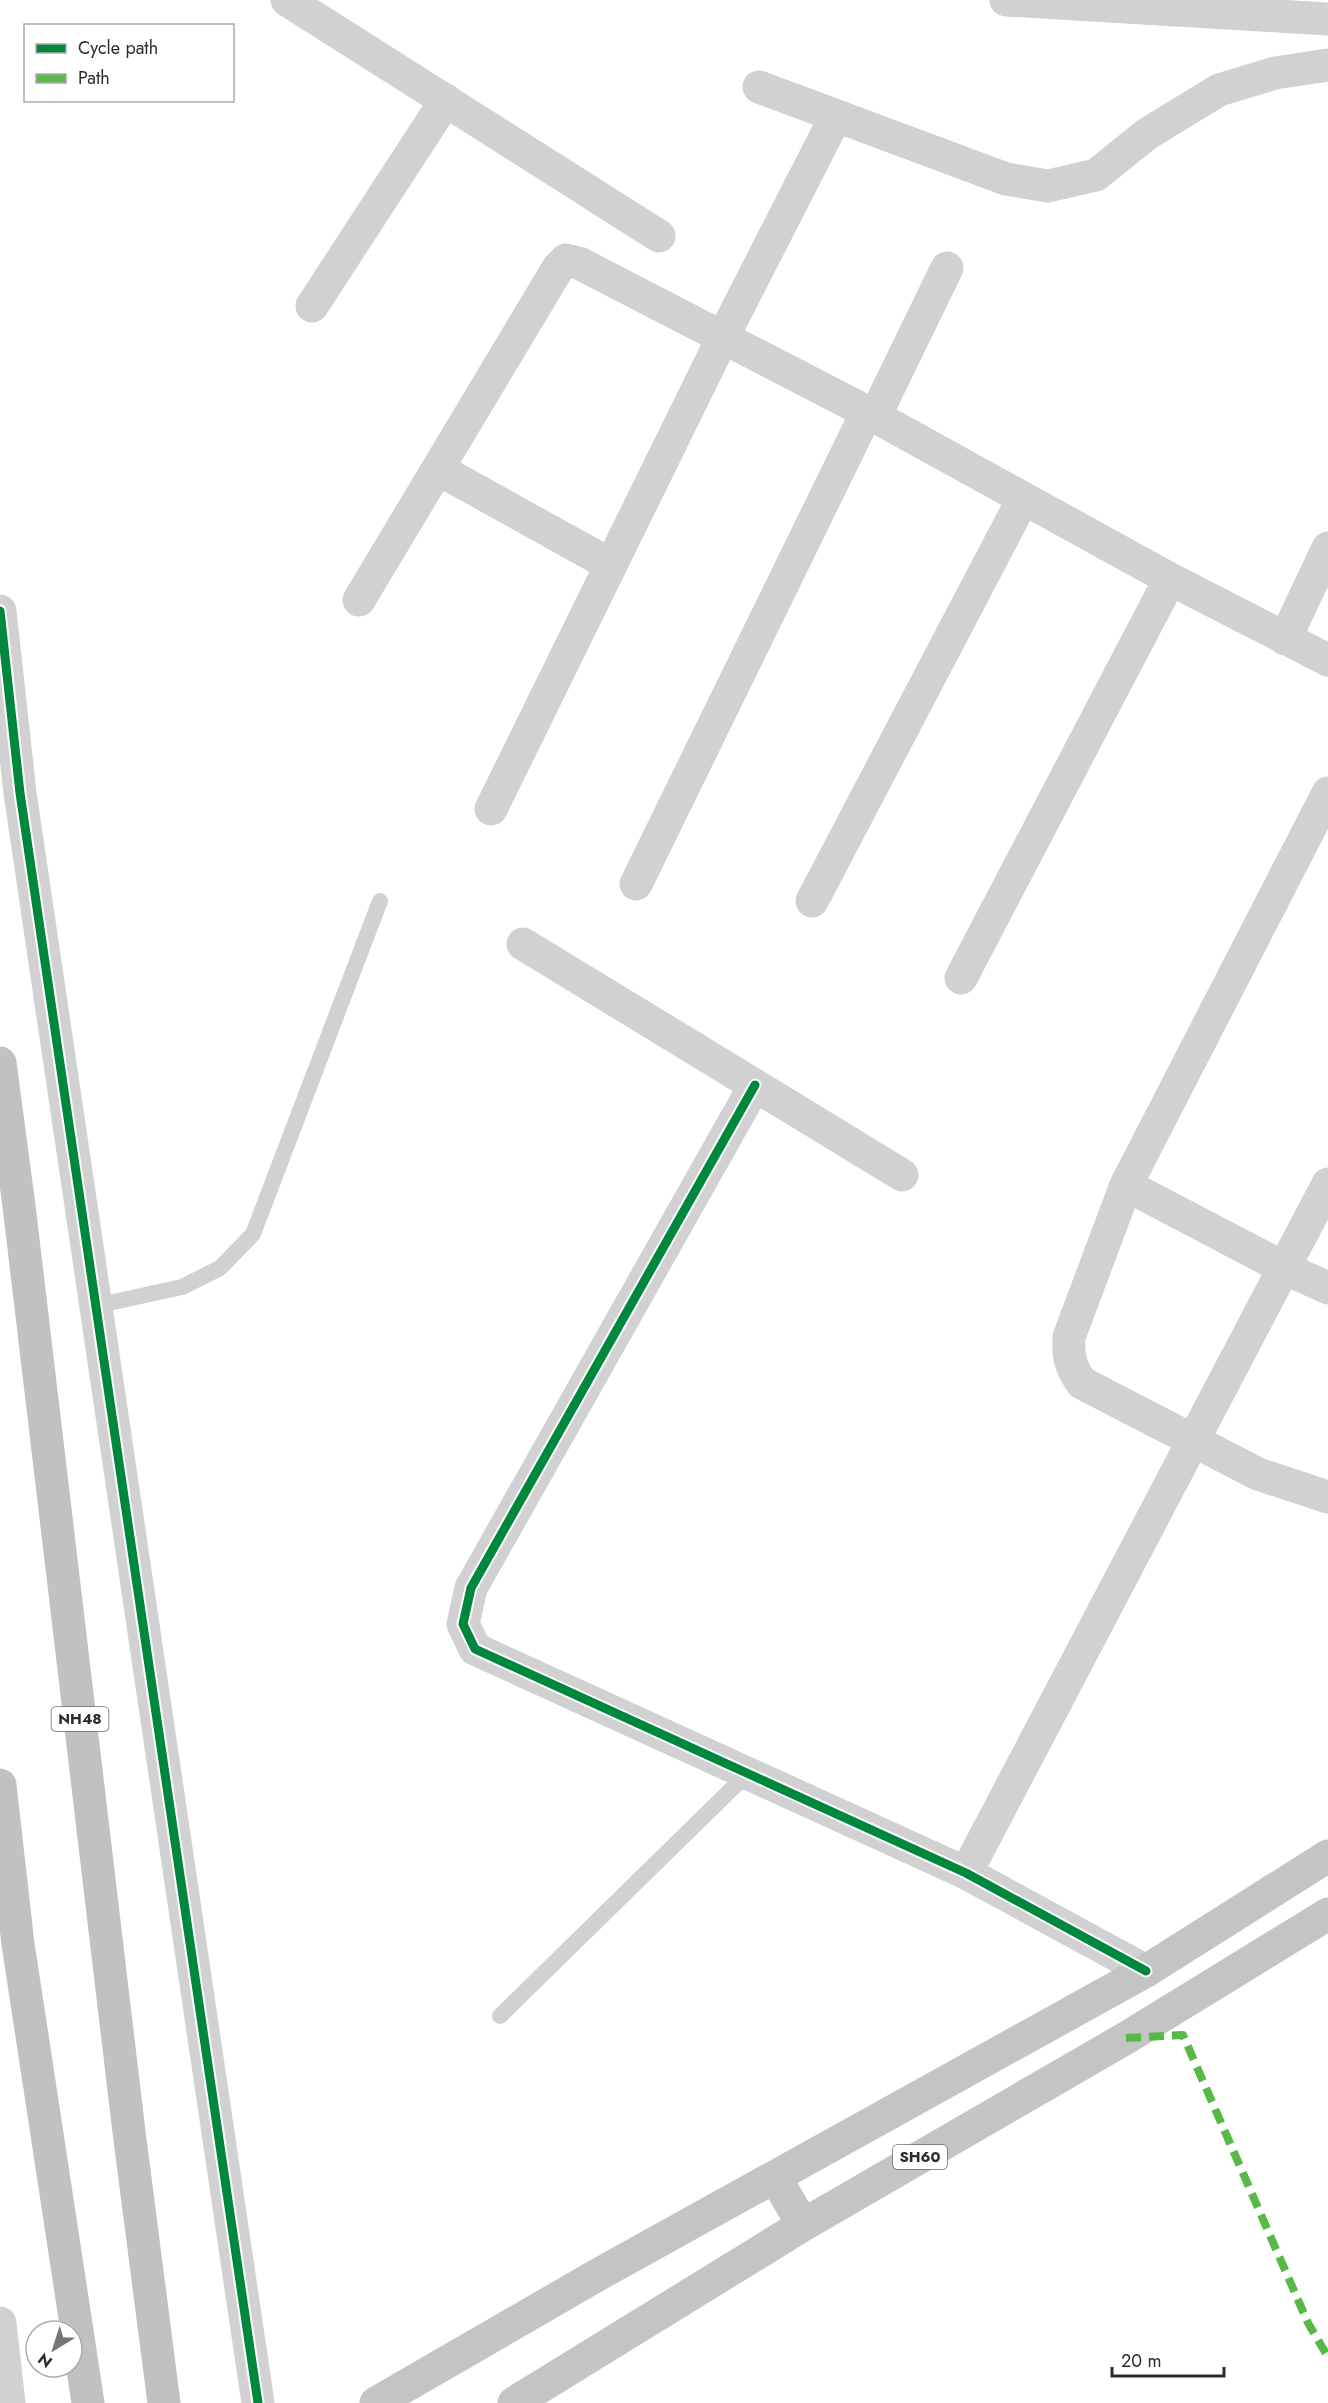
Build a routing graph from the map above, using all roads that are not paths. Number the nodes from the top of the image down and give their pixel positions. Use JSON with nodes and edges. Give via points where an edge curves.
{"nodes":[{"id":1,"x":287,"y":0,"type":"edge"},
{"id":2,"x":1006,"y":0,"type":"edge"},
{"id":3,"x":1118,"y":3,"type":"edge"},
{"id":4,"x":1328,"y":19,"type":"edge"},
{"id":5,"x":1328,"y":65,"type":"edge"},
{"id":6,"x":759,"y":87,"type":"dead end"},
{"id":7,"x":446,"y":100,"type":"junction"},
{"id":8,"x":836,"y":116,"type":"junction"},
{"id":9,"x":659,"y":236,"type":"dead end"},
{"id":10,"x":947,"y":268,"type":"dead end"},
{"id":11,"x":312,"y":306,"type":"dead end"},
{"id":12,"x":723,"y":337,"type":"junction"},
{"id":13,"x":871,"y":414,"type":"junction"},
{"id":14,"x":438,"y":469,"type":"junction"},
{"id":15,"x":1023,"y":499,"type":"junction"},
{"id":16,"x":1328,"y":548,"type":"edge"},
{"id":17,"x":611,"y":565,"type":"junction"},
{"id":18,"x":1170,"y":579,"type":"junction"},
{"id":19,"x":359,"y":600,"type":"dead end"},
{"id":20,"x":0,"y":611,"type":"edge"},
{"id":21,"x":1285,"y":639,"type":"junction"},
{"id":22,"x":1328,"y":660,"type":"edge"},
{"id":23,"x":1328,"y":793,"type":"edge"},
{"id":24,"x":490,"y":809,"type":"dead end"},
{"id":25,"x":636,"y":884,"type":"dead end"},
{"id":26,"x":380,"y":901,"type":"dead end"},
{"id":27,"x":812,"y":901,"type":"dead end"},
{"id":28,"x":523,"y":944,"type":"dead end"},
{"id":29,"x":961,"y":978,"type":"dead end"},
{"id":30,"x":0,"y":1063,"type":"edge"},
{"id":31,"x":755,"y":1085,"type":"junction"},
{"id":32,"x":902,"y":1175,"type":"dead end"},
{"id":33,"x":1328,"y":1184,"type":"edge"},
{"id":34,"x":1126,"y":1185,"type":"junction"},
{"id":35,"x":1284,"y":1268,"type":"junction"},
{"id":36,"x":1328,"y":1288,"type":"edge"},
{"id":37,"x":94,"y":1306,"type":"junction"},
{"id":38,"x":1194,"y":1441,"type":"junction"},
{"id":39,"x":1328,"y":1497,"type":"edge"},
{"id":40,"x":748,"y":1773,"type":"junction"},
{"id":41,"x":0,"y":1785,"type":"edge"},
{"id":42,"x":1328,"y":1856,"type":"edge"},
{"id":43,"x":966,"y":1873,"type":"junction"},
{"id":44,"x":1328,"y":1914,"type":"edge"},
{"id":45,"x":1146,"y":1971,"type":"junction"},
{"id":46,"x":500,"y":2016,"type":"dead end"},
{"id":47,"x":775,"y":2177,"type":"junction"},
{"id":48,"x":803,"y":2225,"type":"junction"},
{"id":49,"x":0,"y":2323,"type":"edge"},
{"id":50,"x":162,"y":2389,"type":"edge"},
{"id":51,"x":9,"y":2403,"type":"edge"},
{"id":52,"x":88,"y":2403,"type":"edge"},
{"id":53,"x":258,"y":2403,"type":"edge"},
{"id":54,"x":376,"y":2403,"type":"edge"},
{"id":55,"x":514,"y":2403,"type":"edge"}],
"edges":[{"from":1,"to":7,"type":"street"},
{"from":2,"to":3,"type":"street"},
{"from":3,"to":4,"type":"street"},
{"from":5,"to":8,"type":"street","via":[[1275,73],[1219,90],[1147,134],[1096,175],[1048,186],[1006,179]]},
{"from":6,"to":8,"type":"street"},
{"from":7,"to":9,"type":"street"},
{"from":7,"to":11,"type":"street"},
{"from":8,"to":12,"type":"street"},
{"from":10,"to":13,"type":"street"},
{"from":12,"to":13,"type":"street"},
{"from":12,"to":14,"type":"street","via":[[579,263],[566,260]]},
{"from":12,"to":17,"type":"street"},
{"from":13,"to":15,"type":"street"},
{"from":13,"to":25,"type":"street"},
{"from":14,"to":17,"type":"street"},
{"from":14,"to":19,"type":"street"},
{"from":15,"to":18,"type":"street"},
{"from":15,"to":27,"type":"street"},
{"from":16,"to":21,"type":"street"},
{"from":17,"to":24,"type":"street"},
{"from":18,"to":21,"type":"street"},
{"from":18,"to":29,"type":"street"},
{"from":20,"to":37,"type":"street","via":[[20,793]]},
{"from":21,"to":22,"type":"street"},
{"from":23,"to":34,"type":"street"},
{"from":26,"to":37,"type":"lane","via":[[253,1234],[220,1268],[182,1287]]},
{"from":28,"to":31,"type":"street"},
{"from":30,"to":50,"type":"highway","number":"NH48"},
{"from":31,"to":32,"type":"street"},
{"from":31,"to":40,"type":"street","via":[[471,1588],[463,1624],[475,1649]]},
{"from":33,"to":35,"type":"street"},
{"from":34,"to":35,"type":"street"},
{"from":34,"to":38,"type":"street","via":[[1069,1336],[1072,1370],[1082,1383]]},
{"from":35,"to":36,"type":"street"},
{"from":35,"to":38,"type":"street"},
{"from":37,"to":53,"type":"street"},
{"from":38,"to":39,"type":"street","via":[[1258,1474]]},
{"from":38,"to":43,"type":"street"},
{"from":40,"to":43,"type":"street"},
{"from":40,"to":46,"type":"lane"},
{"from":41,"to":52,"type":"highway","via":[[18,1944]]},
{"from":42,"to":45,"type":"main road"},
{"from":43,"to":45,"type":"street"},
{"from":44,"to":48,"type":"main road","number":"SH60","via":[[1126,2038]]},
{"from":45,"to":47,"type":"main road"},
{"from":47,"to":48,"type":"main road"},
{"from":47,"to":54,"type":"main road","via":[[590,2278]]},
{"from":48,"to":55,"type":"main road","number":"SH60"},
{"from":49,"to":51,"type":"street"}]}
